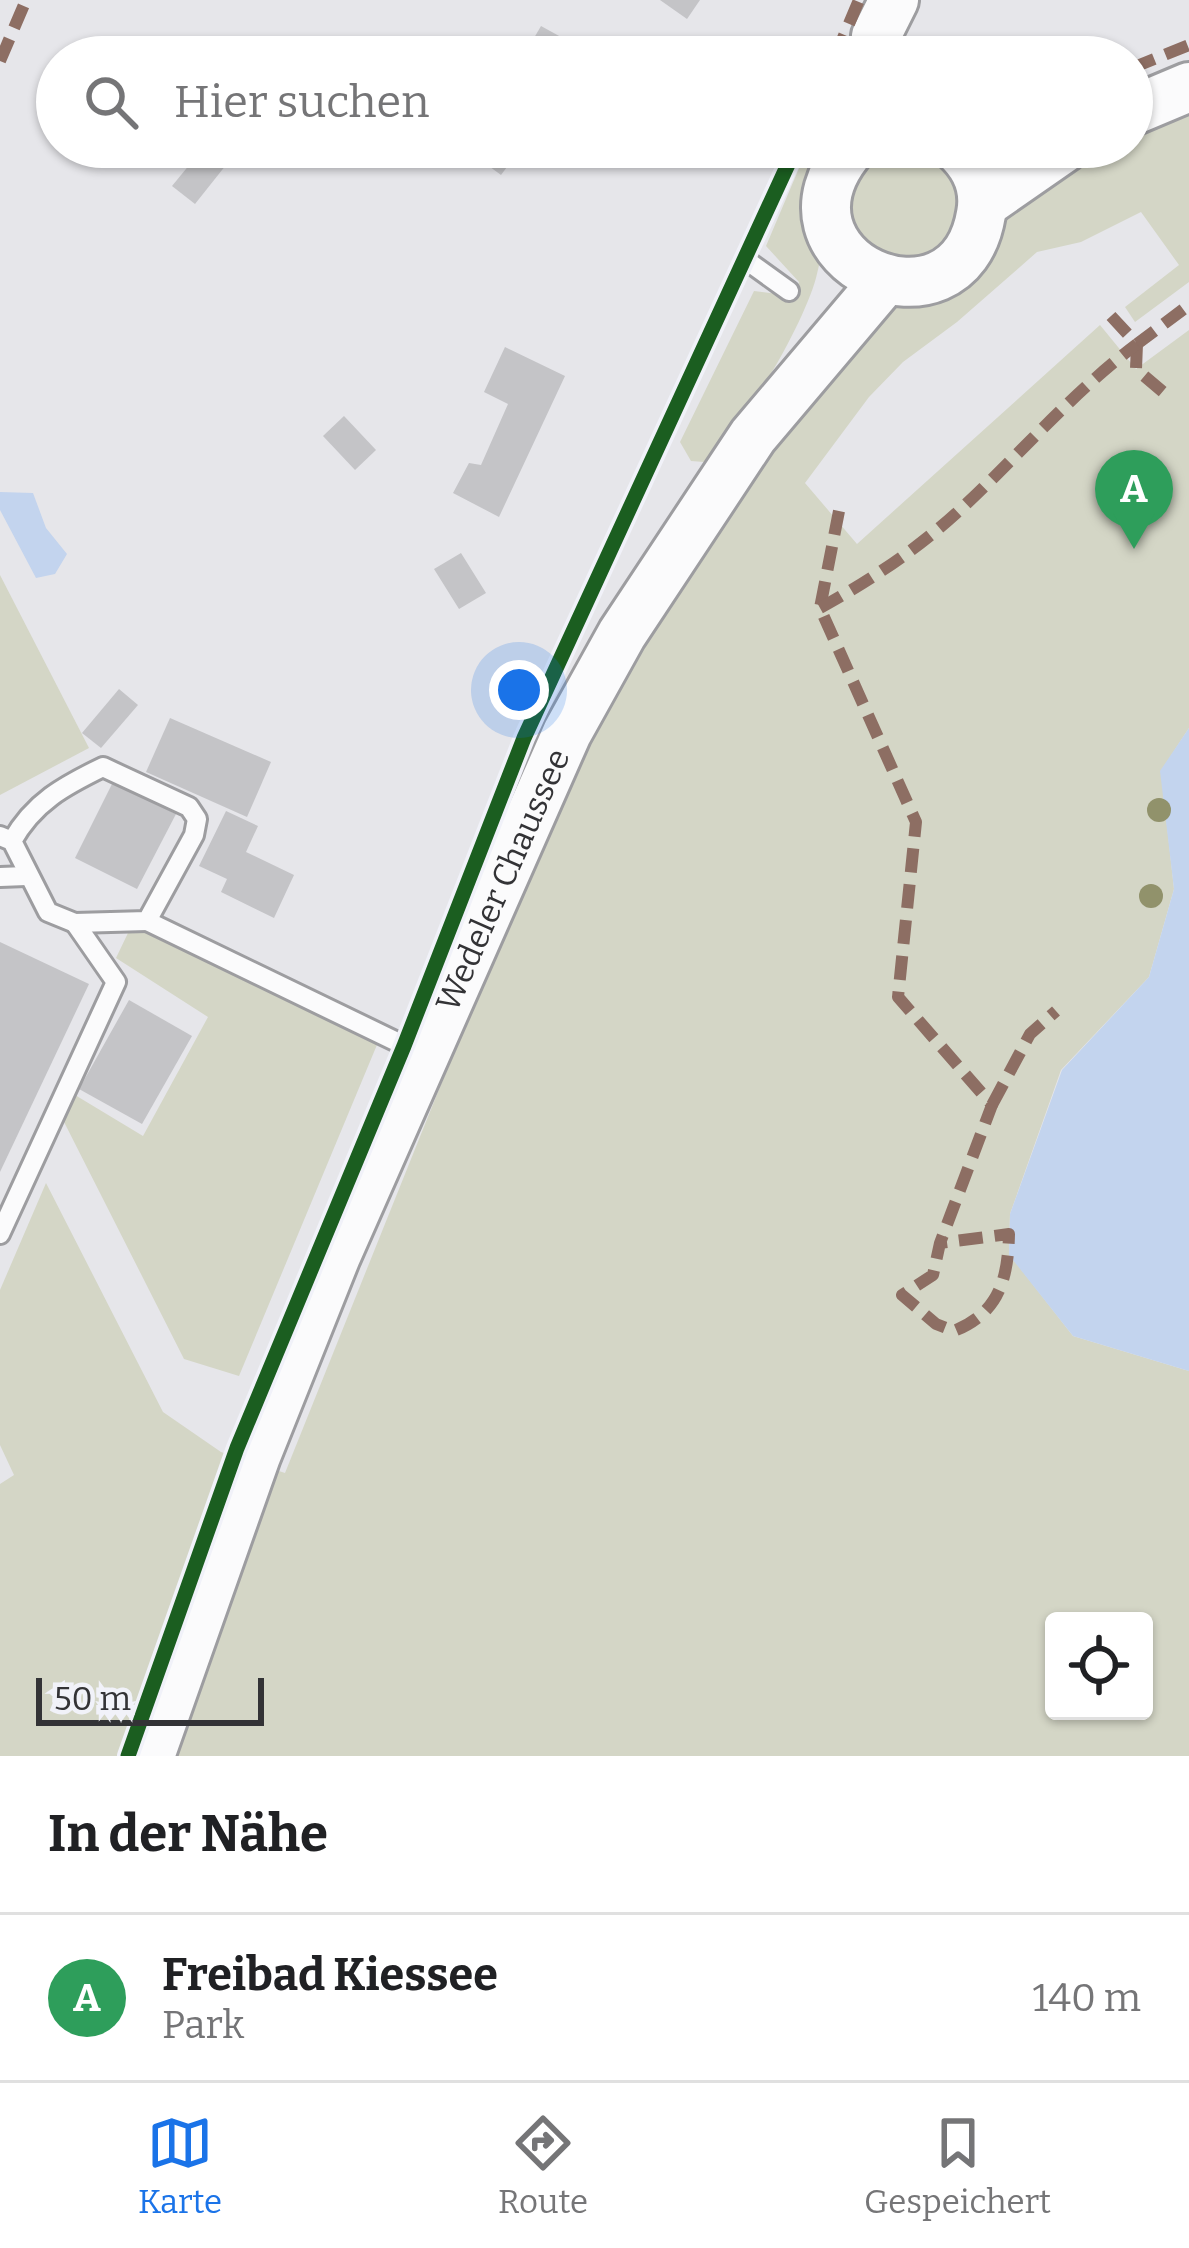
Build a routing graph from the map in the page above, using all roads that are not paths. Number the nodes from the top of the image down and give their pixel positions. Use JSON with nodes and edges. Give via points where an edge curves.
{"nodes":[{"id":1,"x":894,"y":0,"type":"edge"},
{"id":2,"x":904,"y":0,"type":"edge"},
{"id":3,"x":876,"y":36,"type":"edge"},
{"id":4,"x":904,"y":36,"type":"edge"},
{"id":5,"x":1189,"y":87,"type":"edge"},
{"id":6,"x":1153,"y":102,"type":"edge"},
{"id":7,"x":836,"y":168,"type":"edge"},
{"id":8,"x":976,"y":168,"type":"edge"},
{"id":9,"x":1035,"y":168,"type":"edge"},
{"id":10,"x":983,"y":204,"type":"junction"},
{"id":11,"x":842,"y":250,"type":"junction"},
{"id":12,"x":746,"y":260,"type":"dead end"},
{"id":13,"x":885,"y":280,"type":"junction"},
{"id":14,"x":789,"y":290,"type":"dead end"},
{"id":15,"x":753,"y":436,"type":"junction"},
{"id":16,"x":6,"y":838,"type":"edge"},
{"id":17,"x":26,"y":876,"type":"junction"},
{"id":18,"x":0,"y":877,"type":"edge"},
{"id":19,"x":147,"y":921,"type":"junction"},
{"id":20,"x":75,"y":922,"type":"junction"},
{"id":21,"x":424,"y":1055,"type":"junction"},
{"id":22,"x":0,"y":1234,"type":"edge"},
{"id":23,"x":150,"y":1756,"type":"edge"}],
"edges":[{"from":1,"to":3,"type":"main road"},
{"from":2,"to":4,"type":"main road"},
{"from":5,"to":6,"type":"main road"},
{"from":7,"to":11,"type":"main road","via":[[826,212]]},
{"from":8,"to":10,"type":"main road"},
{"from":9,"to":10,"type":"main road"},
{"from":10,"to":13,"type":"main road","via":[[972,242],[946,272],[921,282]]},
{"from":11,"to":13,"type":"main road"},
{"from":11,"to":15,"type":"main road","name":"Wedeler Chaussee"},
{"from":12,"to":14,"type":"lane"},
{"from":13,"to":15,"type":"main road","name":"Wedeler Chaussee"},
{"from":15,"to":21,"type":"main road","name":"Wedeler Chaussee","via":[[567,733]]},
{"from":16,"to":17,"type":"lane"},
{"from":16,"to":19,"type":"lane","via":[[54,791],[104,767],[189,806],[194,835]]},
{"from":17,"to":18,"type":"lane"},
{"from":17,"to":20,"type":"lane","via":[[48,912]]},
{"from":19,"to":20,"type":"lane"},
{"from":19,"to":21,"type":"lane"},
{"from":20,"to":22,"type":"lane","via":[[116,982]]},
{"from":21,"to":23,"type":"main road","name":"Wedeler Chaussee","via":[[256,1456]]}]}
